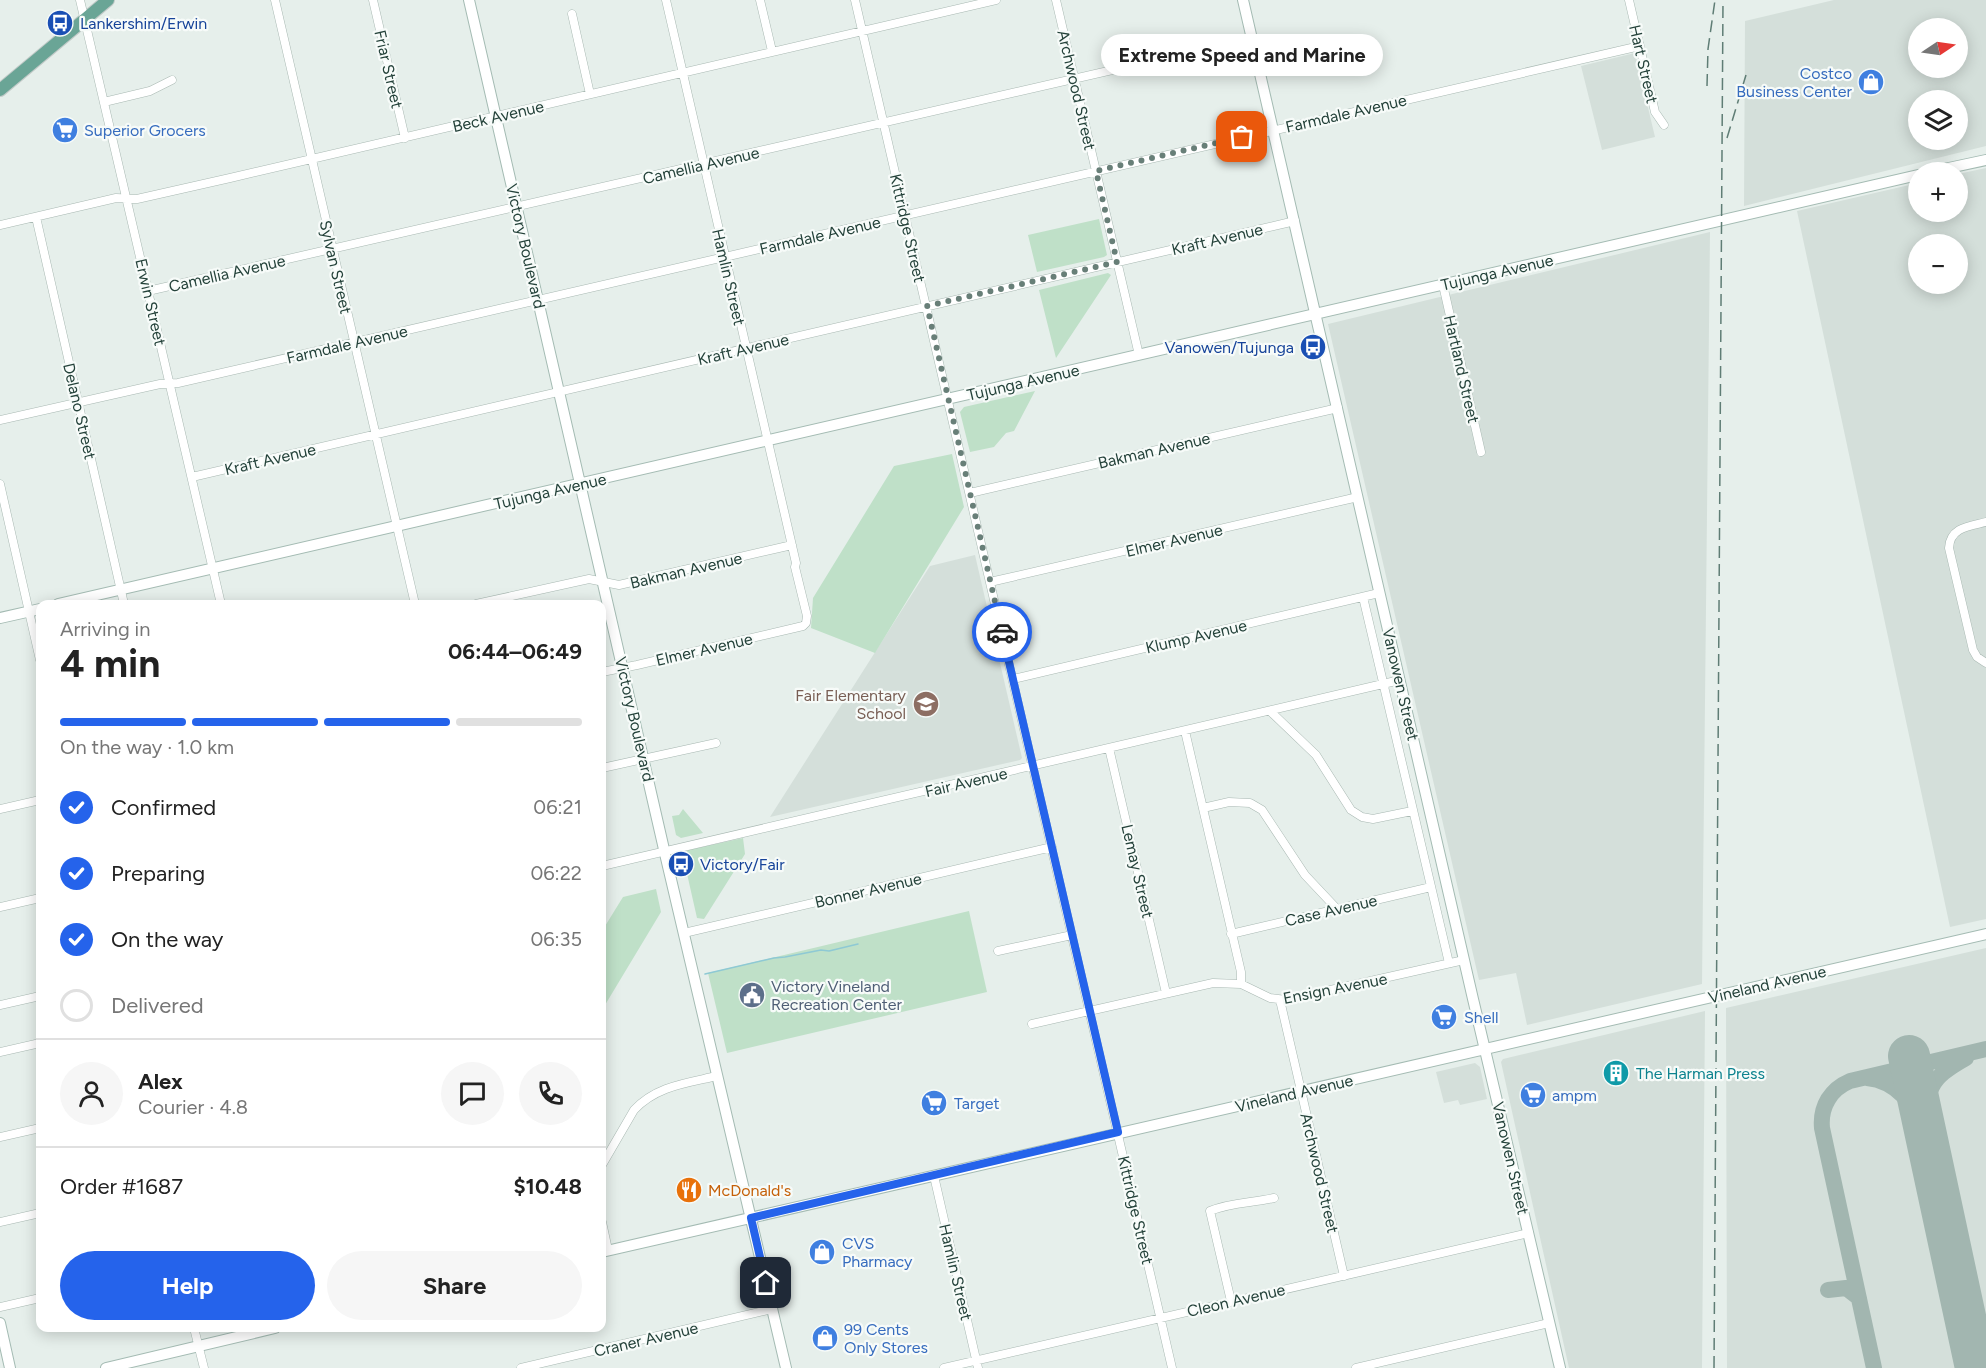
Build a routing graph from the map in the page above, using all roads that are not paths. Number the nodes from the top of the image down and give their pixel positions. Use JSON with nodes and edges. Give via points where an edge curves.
{"nodes":[{"id":1,"x":80,"y":0,"type":"edge"},
{"id":2,"x":108,"y":0,"type":"edge"},
{"id":3,"x":275,"y":0,"type":"edge"},
{"id":4,"x":374,"y":0,"type":"edge"},
{"id":5,"x":469,"y":0,"type":"edge"},
{"id":6,"x":666,"y":0,"type":"edge"},
{"id":7,"x":760,"y":0,"type":"edge"},
{"id":8,"x":855,"y":0,"type":"edge"},
{"id":9,"x":996,"y":0,"type":"edge"},
{"id":10,"x":1056,"y":0,"type":"edge"},
{"id":11,"x":1244,"y":0,"type":"edge"},
{"id":12,"x":1629,"y":0,"type":"edge"},
{"id":13,"x":572,"y":14,"type":"dead end"},
{"id":14,"x":84,"y":20,"type":"junction"},
{"id":15,"x":862,"y":31,"type":"junction"},
{"id":16,"x":1252,"y":38,"type":"junction"},
{"id":17,"x":1640,"y":46,"type":"junction"},
{"id":18,"x":772,"y":51,"type":"junction"},
{"id":19,"x":682,"y":73,"type":"junction"},
{"id":20,"x":1074,"y":79,"type":"junction"},
{"id":21,"x":172,"y":80,"type":"dead end"},
{"id":22,"x":0,"y":90,"type":"edge"},
{"id":23,"x":590,"y":94,"type":"junction"},
{"id":24,"x":104,"y":102,"type":"junction"},
{"id":25,"x":496,"y":116,"type":"junction"},
{"id":26,"x":884,"y":123,"type":"junction"},
{"id":27,"x":1664,"y":125,"type":"dead end"},
{"id":28,"x":1274,"y":130,"type":"junction"},
{"id":29,"x":405,"y":138,"type":"junction"},
{"id":30,"x":311,"y":159,"type":"junction"},
{"id":31,"x":1986,"y":160,"type":"edge"},
{"id":32,"x":1968,"y":164,"type":"edge"},
{"id":33,"x":702,"y":165,"type":"junction"},
{"id":34,"x":1096,"y":171,"type":"junction"},
{"id":35,"x":1908,"y":177,"type":"edge"},
{"id":36,"x":127,"y":199,"type":"junction"},
{"id":37,"x":516,"y":207,"type":"junction"},
{"id":38,"x":905,"y":215,"type":"junction"},
{"id":39,"x":36,"y":217,"type":"junction"},
{"id":40,"x":1295,"y":221,"type":"junction"},
{"id":41,"x":0,"y":225,"type":"edge"},
{"id":42,"x":332,"y":249,"type":"junction"},
{"id":43,"x":725,"y":257,"type":"junction"},
{"id":44,"x":1117,"y":262,"type":"junction"},
{"id":45,"x":1443,"y":285,"type":"junction"},
{"id":46,"x":148,"y":291,"type":"junction"},
{"id":47,"x":538,"y":299,"type":"junction"},
{"id":48,"x":927,"y":306,"type":"junction"},
{"id":49,"x":1316,"y":314,"type":"junction"},
{"id":50,"x":354,"y":342,"type":"junction"},
{"id":51,"x":746,"y":348,"type":"junction"},
{"id":52,"x":1139,"y":355,"type":"junction"},
{"id":53,"x":170,"y":384,"type":"junction"},
{"id":54,"x":559,"y":391,"type":"junction"},
{"id":55,"x":948,"y":399,"type":"junction"},
{"id":56,"x":78,"y":403,"type":"junction"},
{"id":57,"x":1338,"y":408,"type":"junction"},
{"id":58,"x":0,"y":420,"type":"edge"},
{"id":59,"x":375,"y":434,"type":"junction"},
{"id":60,"x":767,"y":441,"type":"junction"},
{"id":61,"x":1481,"y":452,"type":"dead end"},
{"id":62,"x":192,"y":477,"type":"junction"},
{"id":63,"x":0,"y":484,"type":"edge"},
{"id":64,"x":580,"y":484,"type":"junction"},
{"id":65,"x":970,"y":493,"type":"junction"},
{"id":66,"x":1358,"y":497,"type":"junction"},
{"id":67,"x":1986,"y":522,"type":"edge"},
{"id":68,"x":396,"y":526,"type":"junction"},
{"id":69,"x":792,"y":545,"type":"junction"},
{"id":70,"x":213,"y":569,"type":"junction"},
{"id":71,"x":603,"y":582,"type":"junction"},
{"id":72,"x":990,"y":582,"type":"junction"},
{"id":73,"x":121,"y":590,"type":"junction"},
{"id":74,"x":1379,"y":593,"type":"junction"},
{"id":75,"x":1363,"y":597,"type":"junction"},
{"id":76,"x":76,"y":600,"type":"edge"},
{"id":77,"x":123,"y":600,"type":"edge"},
{"id":78,"x":220,"y":600,"type":"edge"},
{"id":79,"x":414,"y":600,"type":"edge"},
{"id":80,"x":494,"y":600,"type":"edge"},
{"id":81,"x":35,"y":610,"type":"edge"},
{"id":82,"x":0,"y":618,"type":"edge"},
{"id":83,"x":806,"y":623,"type":"joint"},
{"id":84,"x":1985,"y":663,"type":"edge"},
{"id":85,"x":623,"y":668,"type":"junction"},
{"id":86,"x":606,"y":671,"type":"edge"},
{"id":87,"x":1012,"y":679,"type":"junction"},
{"id":88,"x":1400,"y":681,"type":"junction"},
{"id":89,"x":1383,"y":684,"type":"junction"},
{"id":90,"x":1270,"y":711,"type":"junction"},
{"id":91,"x":1185,"y":730,"type":"junction"},
{"id":92,"x":716,"y":743,"type":"dead end"},
{"id":93,"x":1109,"y":748,"type":"junction"},
{"id":94,"x":644,"y":759,"type":"junction"},
{"id":95,"x":1033,"y":766,"type":"junction"},
{"id":96,"x":606,"y":767,"type":"edge"},
{"id":97,"x":36,"y":801,"type":"edge"},
{"id":98,"x":1203,"y":808,"type":"junction"},
{"id":99,"x":0,"y":809,"type":"edge"},
{"id":100,"x":1413,"y":811,"type":"junction"},
{"id":101,"x":1052,"y":847,"type":"junction"},
{"id":102,"x":664,"y":851,"type":"junction"},
{"id":103,"x":606,"y":865,"type":"edge"},
{"id":104,"x":1431,"y":887,"type":"junction"},
{"id":105,"x":36,"y":899,"type":"edge"},
{"id":106,"x":0,"y":907,"type":"edge"},
{"id":107,"x":1337,"y":909,"type":"junction"},
{"id":108,"x":684,"y":933,"type":"junction"},
{"id":109,"x":1231,"y":934,"type":"junction"},
{"id":110,"x":1986,"y":934,"type":"edge"},
{"id":111,"x":1072,"y":935,"type":"junction"},
{"id":112,"x":998,"y":951,"type":"dead end"},
{"id":113,"x":1464,"y":960,"type":"junction"},
{"id":114,"x":1449,"y":963,"type":"junction"},
{"id":115,"x":1241,"y":984,"type":"junction"},
{"id":116,"x":1166,"y":993,"type":"junction"},
{"id":117,"x":36,"y":997,"type":"edge"},
{"id":118,"x":1280,"y":1000,"type":"junction"},
{"id":119,"x":0,"y":1005,"type":"edge"},
{"id":120,"x":1090,"y":1011,"type":"junction"},
{"id":121,"x":1032,"y":1024,"type":"dead end"},
{"id":122,"x":36,"y":1044,"type":"edge"},
{"id":123,"x":1486,"y":1049,"type":"junction"},
{"id":124,"x":0,"y":1052,"type":"edge"},
{"id":125,"x":717,"y":1076,"type":"junction"},
{"id":126,"x":1301,"y":1092,"type":"junction"},
{"id":127,"x":36,"y":1129,"type":"edge"},
{"id":128,"x":1118,"y":1132,"type":"junction"},
{"id":129,"x":0,"y":1137,"type":"edge"},
{"id":130,"x":606,"y":1158,"type":"edge"},
{"id":131,"x":934,"y":1176,"type":"junction"},
{"id":132,"x":1274,"y":1198,"type":"dead end"},
{"id":133,"x":36,"y":1214,"type":"edge"},
{"id":134,"x":751,"y":1218,"type":"junction"},
{"id":135,"x":0,"y":1222,"type":"edge"},
{"id":136,"x":1529,"y":1233,"type":"junction"},
{"id":137,"x":606,"y":1251,"type":"edge"},
{"id":138,"x":1344,"y":1276,"type":"junction"},
{"id":139,"x":36,"y":1299,"type":"edge"},
{"id":140,"x":1231,"y":1301,"type":"junction"},
{"id":141,"x":0,"y":1307,"type":"edge"},
{"id":142,"x":772,"y":1309,"type":"junction"},
{"id":143,"x":1161,"y":1318,"type":"junction"},
{"id":144,"x":0,"y":1323,"type":"edge"},
{"id":145,"x":1549,"y":1323,"type":"junction"},
{"id":146,"x":195,"y":1332,"type":"edge"},
{"id":147,"x":258,"y":1332,"type":"edge"},
{"id":148,"x":199,"y":1346,"type":"junction"},
{"id":149,"x":978,"y":1364,"type":"edge"},
{"id":150,"x":10,"y":1368,"type":"edge"},
{"id":151,"x":106,"y":1368,"type":"edge"},
{"id":152,"x":204,"y":1368,"type":"edge"},
{"id":153,"x":521,"y":1368,"type":"edge"},
{"id":154,"x":786,"y":1368,"type":"edge"},
{"id":155,"x":944,"y":1368,"type":"edge"},
{"id":156,"x":1172,"y":1368,"type":"edge"},
{"id":157,"x":1356,"y":1368,"type":"edge"},
{"id":158,"x":1560,"y":1368,"type":"edge"}],
"edges":[{"from":1,"to":14,"type":"street","name":"Erwin Street"},
{"from":2,"to":14,"type":"main road"},
{"from":3,"to":30,"type":"street","name":"Sylvan Street"},
{"from":4,"to":29,"type":"street","name":"Friar Street"},
{"from":5,"to":25,"type":"main road","name":"Victory Boulevard"},
{"from":6,"to":19,"type":"street","name":"Hamlin Street"},
{"from":7,"to":18,"type":"street"},
{"from":8,"to":15,"type":"street","name":"Kittridge Street"},
{"from":9,"to":15,"type":"street","name":"Beck Avenue"},
{"from":10,"to":20,"type":"street","name":"Archwood Street"},
{"from":11,"to":16,"type":"main road","name":"Vanowen Street"},
{"from":12,"to":17,"type":"street","name":"Hart Street"},
{"from":13,"to":23,"type":"street"},
{"from":14,"to":22,"type":"main road"},
{"from":14,"to":24,"type":"street","name":"Erwin Street"},
{"from":15,"to":18,"type":"street","name":"Beck Avenue"},
{"from":15,"to":26,"type":"street","name":"Kittridge Street"},
{"from":16,"to":20,"type":"street","name":"Camellia Avenue"},
{"from":16,"to":28,"type":"main road","name":"Vanowen Street"},
{"from":17,"to":27,"type":"street","name":"Hart Street","via":[[1655,112]]},
{"from":17,"to":28,"type":"street","name":"Farmdale Avenue"},
{"from":18,"to":19,"type":"street","name":"Beck Avenue"},
{"from":19,"to":23,"type":"street","name":"Beck Avenue"},
{"from":19,"to":33,"type":"street","name":"Hamlin Street"},
{"from":20,"to":26,"type":"street","name":"Camellia Avenue"},
{"from":20,"to":34,"type":"street","name":"Archwood Street"},
{"from":21,"to":24,"type":"street","via":[[150,91]]},
{"from":23,"to":25,"type":"street","name":"Beck Avenue"},
{"from":24,"to":36,"type":"street","name":"Erwin Street"},
{"from":25,"to":29,"type":"street","name":"Beck Avenue"},
{"from":25,"to":37,"type":"main road","name":"Victory Boulevard"},
{"from":26,"to":33,"type":"street","name":"Camellia Avenue"},
{"from":26,"to":38,"type":"street","name":"Kittridge Street"},
{"from":28,"to":34,"type":"street","name":"Farmdale Avenue"},
{"from":28,"to":40,"type":"main road","name":"Vanowen Street"},
{"from":29,"to":30,"type":"street","name":"Beck Avenue"},
{"from":30,"to":36,"type":"street","name":"Beck Avenue"},
{"from":30,"to":42,"type":"street","name":"Sylvan Street"},
{"from":31,"to":32,"type":"main road"},
{"from":33,"to":37,"type":"street","name":"Camellia Avenue"},
{"from":33,"to":43,"type":"street","name":"Hamlin Street"},
{"from":34,"to":38,"type":"street","name":"Farmdale Avenue"},
{"from":34,"to":44,"type":"street","name":"Archwood Street"},
{"from":35,"to":45,"type":"main road","name":"Tujunga Avenue"},
{"from":36,"to":39,"type":"street","name":"Beck Avenue","via":[[116,198]]},
{"from":36,"to":46,"type":"street","name":"Erwin Street"},
{"from":37,"to":42,"type":"street","name":"Camellia Avenue"},
{"from":37,"to":47,"type":"main road","name":"Victory Boulevard"},
{"from":38,"to":43,"type":"street","name":"Farmdale Avenue"},
{"from":38,"to":48,"type":"street","name":"Kittridge Street"},
{"from":39,"to":41,"type":"street","name":"Beck Avenue"},
{"from":39,"to":56,"type":"street","name":"Delano Street"},
{"from":40,"to":44,"type":"street","name":"Kraft Avenue"},
{"from":40,"to":49,"type":"main road","name":"Vanowen Street"},
{"from":42,"to":46,"type":"street","name":"Camellia Avenue"},
{"from":42,"to":50,"type":"street","name":"Sylvan Street"},
{"from":43,"to":47,"type":"street","name":"Farmdale Avenue"},
{"from":43,"to":51,"type":"street","name":"Hamlin Street"},
{"from":44,"to":48,"type":"street","name":"Kraft Avenue"},
{"from":44,"to":52,"type":"street","name":"Archwood Street"},
{"from":45,"to":49,"type":"main road","name":"Tujunga Avenue"},
{"from":45,"to":61,"type":"street","name":"Hartland Street"},
{"from":46,"to":53,"type":"street","name":"Erwin Street"},
{"from":47,"to":50,"type":"street","name":"Farmdale Avenue"},
{"from":47,"to":54,"type":"main road","name":"Victory Boulevard"},
{"from":48,"to":51,"type":"street","name":"Kraft Avenue"},
{"from":48,"to":55,"type":"street","name":"Kittridge Street"},
{"from":49,"to":52,"type":"main road","name":"Tujunga Avenue"},
{"from":49,"to":57,"type":"main road","name":"Vanowen Street"},
{"from":50,"to":53,"type":"street","name":"Farmdale Avenue"},
{"from":50,"to":59,"type":"street","name":"Sylvan Street"},
{"from":51,"to":54,"type":"street","name":"Kraft Avenue"},
{"from":51,"to":60,"type":"street","name":"Hamlin Street"},
{"from":52,"to":55,"type":"main road","name":"Tujunga Avenue"},
{"from":53,"to":56,"type":"street","name":"Farmdale Avenue"},
{"from":53,"to":62,"type":"street","name":"Erwin Street"},
{"from":54,"to":59,"type":"street","name":"Kraft Avenue"},
{"from":54,"to":64,"type":"main road","name":"Victory Boulevard"},
{"from":55,"to":60,"type":"main road","name":"Tujunga Avenue"},
{"from":55,"to":65,"type":"street","name":"Kittridge Street"},
{"from":56,"to":58,"type":"street","name":"Farmdale Avenue"},
{"from":56,"to":73,"type":"street","name":"Delano Street"},
{"from":57,"to":65,"type":"street","name":"Bakman Avenue"},
{"from":57,"to":66,"type":"main road","name":"Vanowen Street"},
{"from":59,"to":62,"type":"street","name":"Kraft Avenue"},
{"from":59,"to":68,"type":"street","name":"Sylvan Street"},
{"from":60,"to":64,"type":"main road","name":"Tujunga Avenue"},
{"from":60,"to":69,"type":"street","name":"Hamlin Street"},
{"from":62,"to":70,"type":"street","name":"Erwin Street"},
{"from":63,"to":81,"type":"street"},
{"from":64,"to":68,"type":"main road","name":"Tujunga Avenue"},
{"from":64,"to":71,"type":"main road","name":"Victory Boulevard"},
{"from":65,"to":72,"type":"street","name":"Kittridge Street"},
{"from":66,"to":72,"type":"street","name":"Elmer Avenue"},
{"from":66,"to":74,"type":"main road","name":"Vanowen Street"},
{"from":67,"to":84,"type":"street","via":[[1963,528],[1952,536],[1949,548],[1973,650]]},
{"from":68,"to":70,"type":"main road","name":"Tujunga Avenue"},
{"from":68,"to":79,"type":"street","name":"Sylvan Street"},
{"from":69,"to":71,"type":"street","name":"Bakman Avenue","via":[[619,585]]},
{"from":69,"to":83,"type":"street","name":"Hamlin Street"},
{"from":70,"to":73,"type":"main road","name":"Tujunga Avenue"},
{"from":70,"to":78,"type":"street","name":"Erwin Street"},
{"from":71,"to":80,"type":"street","name":"Bakman Avenue","via":[[589,579]]},
{"from":71,"to":85,"type":"main road","name":"Victory Boulevard"},
{"from":72,"to":87,"type":"street","name":"Kittridge Street"},
{"from":73,"to":76,"type":"main road","name":"Tujunga Avenue"},
{"from":73,"to":77,"type":"street","name":"Delano Street"},
{"from":74,"to":75,"type":"street","name":"Klump Avenue"},
{"from":74,"to":88,"type":"main road","name":"Vanowen Street"},
{"from":75,"to":87,"type":"street","name":"Klump Avenue"},
{"from":75,"to":89,"type":"street","name":"Vanowen Street"},
{"from":81,"to":82,"type":"main road"},
{"from":83,"to":85,"type":"street","name":"Elmer Avenue"},
{"from":85,"to":86,"type":"street","name":"Elmer Avenue"},
{"from":85,"to":94,"type":"main road","name":"Victory Boulevard"},
{"from":87,"to":95,"type":"street","name":"Kittridge Street"},
{"from":88,"to":89,"type":"street","name":"Fair Avenue"},
{"from":88,"to":113,"type":"main road","name":"Vanowen Street"},
{"from":89,"to":90,"type":"street","name":"Fair Avenue"},
{"from":89,"to":100,"type":"street","name":"Vanowen Street"},
{"from":90,"to":91,"type":"street","name":"Fair Avenue"},
{"from":90,"to":100,"type":"street","via":[[1316,755],[1351,810],[1373,819]]},
{"from":91,"to":93,"type":"street","name":"Fair Avenue"},
{"from":91,"to":98,"type":"street"},
{"from":92,"to":94,"type":"street"},
{"from":93,"to":95,"type":"street","name":"Fair Avenue"},
{"from":93,"to":116,"type":"street","name":"Lemay Street"},
{"from":94,"to":96,"type":"street"},
{"from":94,"to":102,"type":"main road","name":"Victory Boulevard"},
{"from":95,"to":101,"type":"street","name":"Kittridge Street"},
{"from":95,"to":102,"type":"street","name":"Fair Avenue"},
{"from":97,"to":99,"type":"street"},
{"from":98,"to":107,"type":"street","via":[[1250,802],[1262,810],[1305,875]]},
{"from":98,"to":109,"type":"street"},
{"from":100,"to":104,"type":"street","name":"Vanowen Street"},
{"from":101,"to":108,"type":"street","name":"Bonner Avenue"},
{"from":101,"to":111,"type":"street","name":"Kittridge Street"},
{"from":102,"to":103,"type":"street","name":"Fair Avenue"},
{"from":102,"to":108,"type":"main road","name":"Victory Boulevard"},
{"from":104,"to":107,"type":"street","name":"Case Avenue"},
{"from":104,"to":114,"type":"street","name":"Vanowen Street"},
{"from":105,"to":106,"type":"street"},
{"from":107,"to":109,"type":"street","name":"Case Avenue"},
{"from":108,"to":125,"type":"main road","name":"Victory Boulevard"},
{"from":109,"to":115,"type":"street"},
{"from":110,"to":123,"type":"main road","name":"Vineland Avenue"},
{"from":111,"to":112,"type":"street"},
{"from":111,"to":120,"type":"street","name":"Kittridge Street"},
{"from":113,"to":114,"type":"street","name":"Ensign Avenue"},
{"from":113,"to":123,"type":"main road","name":"Vanowen Street"},
{"from":114,"to":118,"type":"street","name":"Ensign Avenue"},
{"from":115,"to":116,"type":"street","name":"Ensign Avenue","via":[[1213,982]]},
{"from":115,"to":118,"type":"street","name":"Ensign Avenue"},
{"from":116,"to":120,"type":"street","name":"Ensign Avenue"},
{"from":117,"to":119,"type":"street"},
{"from":118,"to":126,"type":"street","name":"Archwood Street"},
{"from":120,"to":121,"type":"street","name":"Ensign Avenue"},
{"from":120,"to":128,"type":"street","name":"Kittridge Street"},
{"from":122,"to":124,"type":"street"},
{"from":123,"to":126,"type":"main road","name":"Vineland Avenue"},
{"from":123,"to":136,"type":"main road","name":"Vanowen Street"},
{"from":125,"to":130,"type":"street","via":[[665,1088],[641,1102]]},
{"from":125,"to":134,"type":"main road","name":"Victory Boulevard"},
{"from":126,"to":128,"type":"main road","name":"Vineland Avenue"},
{"from":126,"to":138,"type":"street","name":"Archwood Street"},
{"from":127,"to":129,"type":"street"},
{"from":128,"to":131,"type":"main road","name":"Vineland Avenue"},
{"from":128,"to":143,"type":"street","name":"Kittridge Street"},
{"from":131,"to":134,"type":"main road","name":"Vineland Avenue"},
{"from":131,"to":149,"type":"street","name":"Hamlin Street"},
{"from":132,"to":140,"type":"street","via":[[1210,1211]]},
{"from":133,"to":135,"type":"street"},
{"from":134,"to":137,"type":"main road","name":"Vineland Avenue"},
{"from":134,"to":142,"type":"main road","name":"Victory Boulevard"},
{"from":136,"to":138,"type":"street","name":"Cleon Avenue"},
{"from":136,"to":145,"type":"main road","name":"Vanowen Street"},
{"from":138,"to":140,"type":"street","name":"Cleon Avenue"},
{"from":139,"to":141,"type":"street"},
{"from":140,"to":143,"type":"street","name":"Cleon Avenue"},
{"from":142,"to":153,"type":"street","name":"Craner Avenue"},
{"from":142,"to":154,"type":"main road","name":"Victory Boulevard"},
{"from":143,"to":149,"type":"street","name":"Cleon Avenue"},
{"from":143,"to":156,"type":"street","name":"Kittridge Street"},
{"from":144,"to":150,"type":"main road"},
{"from":145,"to":157,"type":"street"},
{"from":145,"to":158,"type":"main road","name":"Vanowen Street"},
{"from":146,"to":148,"type":"street"},
{"from":147,"to":148,"type":"main road"},
{"from":148,"to":151,"type":"main road"},
{"from":148,"to":152,"type":"street"},
{"from":149,"to":155,"type":"street","name":"Cleon Avenue"}]}
